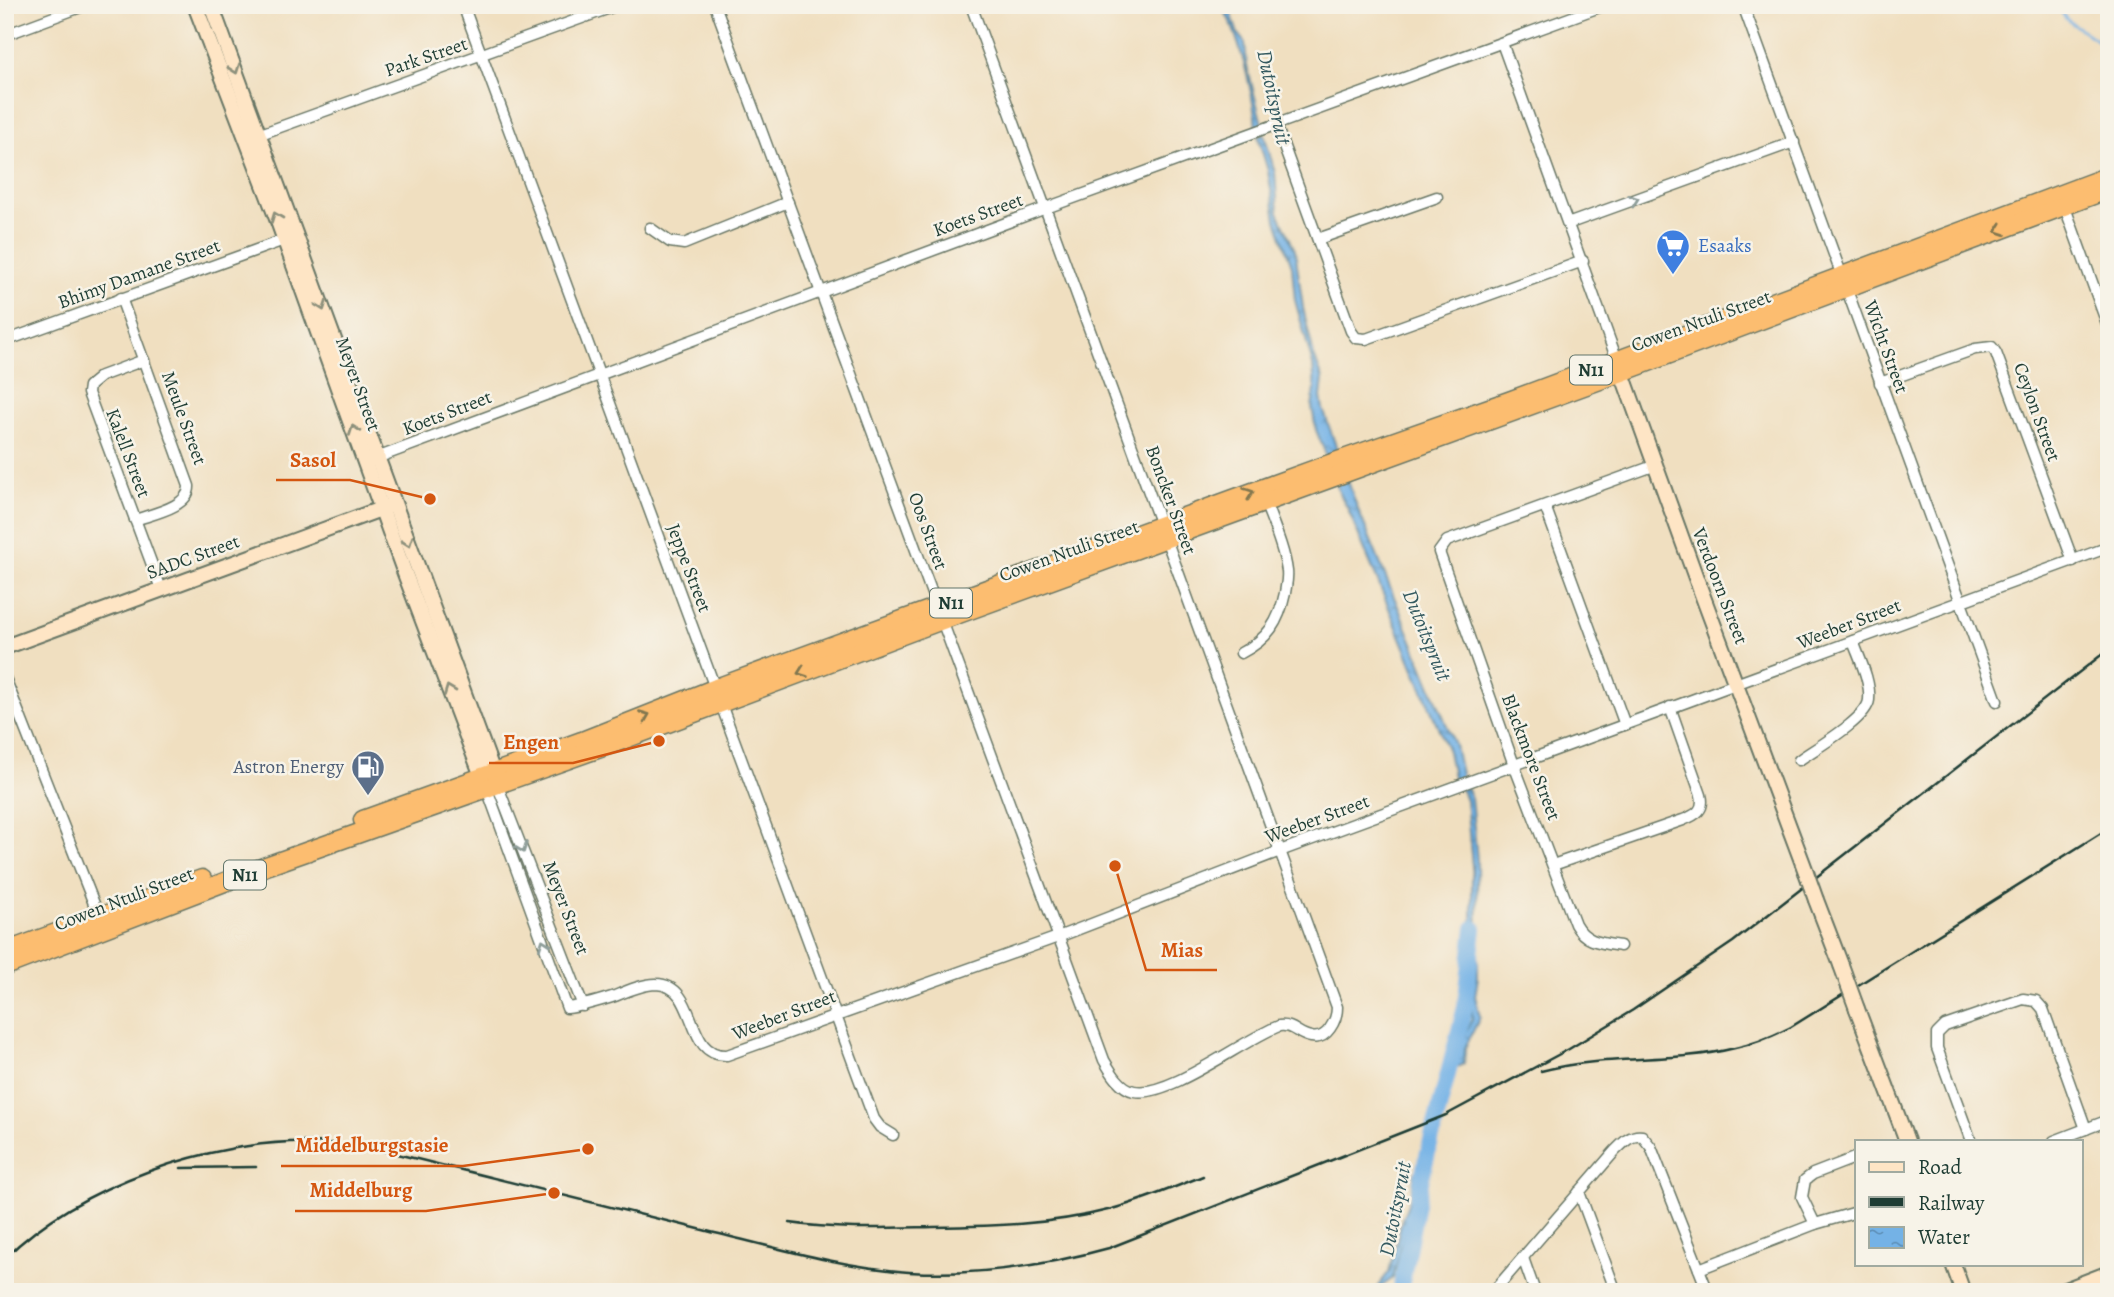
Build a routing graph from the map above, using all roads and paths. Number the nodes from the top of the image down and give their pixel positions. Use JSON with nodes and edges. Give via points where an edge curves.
{"nodes":[{"id":1,"x":86,"y":5,"type":"edge"},
{"id":2,"x":195,"y":5,"type":"edge"},
{"id":3,"x":211,"y":5,"type":"edge"},
{"id":4,"x":463,"y":5,"type":"edge"},
{"id":5,"x":618,"y":5,"type":"edge"},
{"id":6,"x":715,"y":5,"type":"edge"},
{"id":7,"x":971,"y":5,"type":"edge"},
{"id":8,"x":1605,"y":5,"type":"edge"},
{"id":9,"x":1743,"y":5,"type":"edge"},
{"id":10,"x":5,"y":35,"type":"edge"},
{"id":11,"x":1502,"y":43,"type":"junction"},
{"id":12,"x":481,"y":56,"type":"junction"},
{"id":13,"x":1271,"y":127,"type":"junction"},
{"id":14,"x":252,"y":138,"type":"junction"},
{"id":15,"x":1794,"y":142,"type":"junction"},
{"id":16,"x":2109,"y":176,"type":"edge"},
{"id":17,"x":2109,"y":189,"type":"edge"},
{"id":18,"x":1437,"y":197,"type":"dead end"},
{"id":19,"x":2062,"y":200,"type":"junction"},
{"id":20,"x":788,"y":202,"type":"junction"},
{"id":21,"x":1046,"y":208,"type":"junction"},
{"id":22,"x":1570,"y":223,"type":"junction"},
{"id":23,"x":650,"y":228,"type":"dead end"},
{"id":24,"x":1318,"y":239,"type":"junction"},
{"id":25,"x":284,"y":240,"type":"junction"},
{"id":26,"x":1583,"y":261,"type":"junction"},
{"id":27,"x":1843,"y":282,"type":"junction"},
{"id":28,"x":821,"y":291,"type":"junction"},
{"id":29,"x":121,"y":298,"type":"junction"},
{"id":30,"x":2109,"y":330,"type":"edge"},
{"id":31,"x":5,"y":341,"type":"edge"},
{"id":32,"x":144,"y":360,"type":"junction"},
{"id":33,"x":1620,"y":366,"type":"junction"},
{"id":34,"x":597,"y":374,"type":"junction"},
{"id":35,"x":1880,"y":383,"type":"junction"},
{"id":36,"x":372,"y":460,"type":"junction"},
{"id":37,"x":1656,"y":465,"type":"junction"},
{"id":38,"x":1323,"y":474,"type":"junction"},
{"id":39,"x":1265,"y":502,"type":"junction"},
{"id":40,"x":388,"y":506,"type":"junction"},
{"id":41,"x":1545,"y":506,"type":"junction"},
{"id":42,"x":135,"y":520,"type":"junction"},
{"id":43,"x":1163,"y":531,"type":"junction"},
{"id":44,"x":2109,"y":547,"type":"edge"},
{"id":45,"x":2073,"y":561,"type":"junction"},
{"id":46,"x":161,"y":589,"type":"junction"},
{"id":47,"x":1959,"y":601,"type":"junction"},
{"id":48,"x":940,"y":614,"type":"junction"},
{"id":49,"x":1853,"y":641,"type":"junction"},
{"id":50,"x":5,"y":647,"type":"edge"},
{"id":51,"x":1241,"y":653,"type":"dead end"},
{"id":52,"x":5,"y":678,"type":"edge"},
{"id":53,"x":1737,"y":684,"type":"junction"},
{"id":54,"x":718,"y":695,"type":"junction"},
{"id":55,"x":1997,"y":701,"type":"dead end"},
{"id":56,"x":1670,"y":708,"type":"junction"},
{"id":57,"x":1625,"y":725,"type":"junction"},
{"id":58,"x":1799,"y":760,"type":"dead end"},
{"id":59,"x":1514,"y":765,"type":"junction"},
{"id":60,"x":490,"y":781,"type":"junction"},
{"id":61,"x":1280,"y":851,"type":"junction"},
{"id":62,"x":1553,"y":865,"type":"junction"},
{"id":63,"x":101,"y":923,"type":"junction"},
{"id":64,"x":1058,"y":937,"type":"junction"},
{"id":65,"x":1620,"y":946,"type":"dead end"},
{"id":66,"x":5,"y":952,"type":"edge"},
{"id":67,"x":5,"y":966,"type":"edge"},
{"id":68,"x":583,"y":1006,"type":"junction"},
{"id":69,"x":567,"y":1008,"type":"joint"},
{"id":70,"x":834,"y":1014,"type":"junction"},
{"id":71,"x":1109,"y":1069,"type":"joint"},
{"id":72,"x":2109,"y":1120,"type":"edge"},
{"id":73,"x":2086,"y":1129,"type":"junction"},
{"id":74,"x":893,"y":1135,"type":"dead end"},
{"id":75,"x":1907,"y":1140,"type":"edge"},
{"id":76,"x":1971,"y":1140,"type":"edge"},
{"id":77,"x":2057,"y":1140,"type":"edge"},
{"id":78,"x":1855,"y":1158,"type":"edge"},
{"id":79,"x":1579,"y":1192,"type":"junction"},
{"id":80,"x":1855,"y":1213,"type":"edge"},
{"id":81,"x":1815,"y":1224,"type":"junction"},
{"id":82,"x":1523,"y":1258,"type":"junction"},
{"id":83,"x":1954,"y":1266,"type":"edge"},
{"id":84,"x":1699,"y":1269,"type":"junction"},
{"id":85,"x":2109,"y":1273,"type":"edge"},
{"id":86,"x":1493,"y":1292,"type":"edge"},
{"id":87,"x":1535,"y":1292,"type":"edge"},
{"id":88,"x":1616,"y":1292,"type":"edge"},
{"id":89,"x":1708,"y":1292,"type":"edge"},
{"id":90,"x":1962,"y":1292,"type":"edge"},
{"id":91,"x":2060,"y":1292,"type":"edge"}],
"edges":[{"from":1,"to":10,"type":"street"},
{"from":2,"to":14,"type":"main road","name":"Meyer Street"},
{"from":3,"to":14,"type":"main road","one_way":true},
{"from":4,"to":12,"type":"street","name":"Jeppe Street"},
{"from":5,"to":12,"type":"street","name":"Park Street"},
{"from":6,"to":20,"type":"street","name":"Oos Street"},
{"from":7,"to":21,"type":"street","name":"Boncker Street"},
{"from":8,"to":11,"type":"street","name":"Koets Street"},
{"from":9,"to":15,"type":"street","name":"Wicht Street"},
{"from":11,"to":13,"type":"street","name":"Koets Street"},
{"from":11,"to":22,"type":"street","name":"Verdoorn Street"},
{"from":12,"to":14,"type":"street","name":"Park Street"},
{"from":12,"to":34,"type":"street","name":"Jeppe Street"},
{"from":13,"to":21,"type":"street","name":"Koets Street"},
{"from":13,"to":24,"type":"street"},
{"from":25,"to":14,"type":"main road","name":"Meyer Street","one_way":true},
{"from":14,"to":36,"type":"main road","one_way":true},
{"from":22,"to":15,"type":"street","one_way":true},
{"from":15,"to":27,"type":"street","name":"Wicht Street"},
{"from":16,"to":19,"type":"highway","name":"Cowen Ntuli Street","number":"N11"},
{"from":17,"to":19,"type":"highway","name":"Cowen Ntuli Street","number":"N11"},
{"from":18,"to":24,"type":"street"},
{"from":19,"to":27,"type":"highway","name":"Cowen Ntuli Street","number":"N11"},
{"from":19,"to":30,"type":"street"},
{"from":20,"to":23,"type":"street","via":[[684,244],[670,242]]},
{"from":20,"to":28,"type":"street","name":"Oos Street"},
{"from":21,"to":28,"type":"street","name":"Koets Street"},
{"from":21,"to":43,"type":"street","name":"Boncker Street"},
{"from":22,"to":26,"type":"street","name":"Verdoorn Street"},
{"from":24,"to":26,"type":"street","via":[[1351,331],[1356,338],[1366,339]]},
{"from":25,"to":29,"type":"street","name":"Bhimy Damane Street"},
{"from":36,"to":25,"type":"main road","name":"Meyer Street","one_way":true},
{"from":26,"to":33,"type":"street","name":"Verdoorn Street"},
{"from":27,"to":33,"type":"highway","name":"Cowen Ntuli Street","number":"N11"},
{"from":27,"to":35,"type":"street","name":"Wicht Street"},
{"from":28,"to":34,"type":"street","name":"Koets Street"},
{"from":28,"to":48,"type":"street","name":"Oos Street"},
{"from":29,"to":31,"type":"street","name":"Bhimy Damane Street"},
{"from":29,"to":32,"type":"street","name":"Meule Street"},
{"from":32,"to":42,"type":"street","name":"Meule Street","via":[[189,492],[182,502]]},
{"from":32,"to":42,"type":"street","name":"Kalell Street","via":[[101,376],[88,393]]},
{"from":33,"to":37,"type":"main road","name":"Verdoorn Street"},
{"from":33,"to":38,"type":"highway","name":"Cowen Ntuli Street","number":"N11"},
{"from":34,"to":36,"type":"street","name":"Koets Street"},
{"from":34,"to":54,"type":"street","name":"Jeppe Street"},
{"from":35,"to":45,"type":"street","name":"Ceylon Street","via":[[1992,347]]},
{"from":35,"to":47,"type":"street","name":"Wicht Street"},
{"from":36,"to":40,"type":"main road","name":"Meyer Street"},
{"from":37,"to":41,"type":"street"},
{"from":37,"to":53,"type":"main road","name":"Verdoorn Street"},
{"from":38,"to":39,"type":"highway","name":"Cowen Ntuli Street","number":"N11"},
{"from":43,"to":38,"type":"highway","name":"Cowen Ntuli Street","number":"N11","one_way":true},
{"from":39,"to":43,"type":"highway","name":"Cowen Ntuli Street","number":"N11"},
{"from":39,"to":51,"type":"street","via":[[1284,560],[1286,583],[1274,628]]},
{"from":40,"to":46,"type":"main road","name":"SADC Street"},
{"from":40,"to":60,"type":"main road","name":"Meyer Street"},
{"from":41,"to":57,"type":"street"},
{"from":41,"to":59,"type":"street","name":"Blackmore Street","via":[[1447,541],[1439,552]]},
{"from":42,"to":46,"type":"street","name":"Kalell Street"},
{"from":43,"to":48,"type":"highway","name":"Cowen Ntuli Street","number":"N11"},
{"from":43,"to":61,"type":"street","name":"Boncker Street"},
{"from":44,"to":45,"type":"street","name":"Weeber Street"},
{"from":45,"to":47,"type":"street","name":"Weeber Street"},
{"from":46,"to":50,"type":"main road","name":"SADC Street"},
{"from":47,"to":49,"type":"street","name":"Weeber Street"},
{"from":47,"to":55,"type":"street","name":"Wicht Street"},
{"from":48,"to":54,"type":"highway","name":"Cowen Ntuli Street","number":"N11"},
{"from":48,"to":64,"type":"street","name":"Oos Street"},
{"from":49,"to":53,"type":"street","name":"Weeber Street"},
{"from":49,"to":58,"type":"street","via":[[1870,696],[1866,709]]},
{"from":52,"to":63,"type":"street"},
{"from":53,"to":56,"type":"street","name":"Weeber Street"},
{"from":53,"to":75,"type":"main road","name":"Verdoorn Street","bridge":true},
{"from":54,"to":60,"type":"highway","name":"Cowen Ntuli Street","number":"N11","via":[[582,741]]},
{"from":54,"to":70,"type":"street","name":"Jeppe Street"},
{"from":56,"to":57,"type":"street","name":"Weeber Street"},
{"from":56,"to":62,"type":"street","via":[[1701,795],[1701,808],[1683,820]]},
{"from":57,"to":59,"type":"street","name":"Weeber Street"},
{"from":59,"to":61,"type":"street","name":"Weeber Street"},
{"from":59,"to":62,"type":"street","name":"Blackmore Street"},
{"from":60,"to":63,"type":"highway","name":"Cowen Ntuli Street","number":"N11"},
{"from":60,"to":68,"type":"street","name":"Meyer Street","one_way":true},
{"from":69,"to":60,"type":"street","name":"Meyer Street","one_way":true},
{"from":61,"to":64,"type":"street","name":"Weeber Street"},
{"from":61,"to":71,"type":"street","name":"Boncker Street","via":[[1337,1007],[1332,1028],[1319,1037],[1308,1037],[1289,1026],[1279,1026],[1204,1067],[1149,1090],[1125,1087]]},
{"from":62,"to":65,"type":"street","name":"Blackmore Street","via":[[1578,930],[1590,940]]},
{"from":63,"to":66,"type":"highway","name":"Cowen Ntuli Street","number":"N11"},
{"from":63,"to":67,"type":"highway","name":"Cowen Ntuli Street","number":"N11"},
{"from":64,"to":70,"type":"street","name":"Weeber Street"},
{"from":64,"to":71,"type":"street","name":"Oos Street"},
{"from":68,"to":69,"type":"street","name":"Weeber Street"},
{"from":68,"to":70,"type":"street","name":"Weeber Street","via":[[649,985],[667,985],[682,998],[700,1040],[719,1055]]},
{"from":70,"to":74,"type":"street","name":"Jeppe Street","via":[[874,1119]]},
{"from":72,"to":73,"type":"street"},
{"from":73,"to":76,"type":"street","via":[[2043,1009],[2036,1001],[2023,999],[1945,1026],[1937,1034],[1937,1048]]},
{"from":73,"to":77,"type":"street"},
{"from":78,"to":81,"type":"street","via":[[1805,1180],[1802,1197]]},
{"from":79,"to":82,"type":"street"},
{"from":79,"to":84,"type":"street","via":[[1622,1143],[1642,1136],[1651,1147]]},
{"from":79,"to":88,"type":"street"},
{"from":80,"to":81,"type":"street"},
{"from":81,"to":84,"type":"street"},
{"from":82,"to":86,"type":"street"},
{"from":82,"to":87,"type":"street"},
{"from":83,"to":90,"type":"main road"},
{"from":84,"to":89,"type":"street"},
{"from":85,"to":91,"type":"main road"}]}
